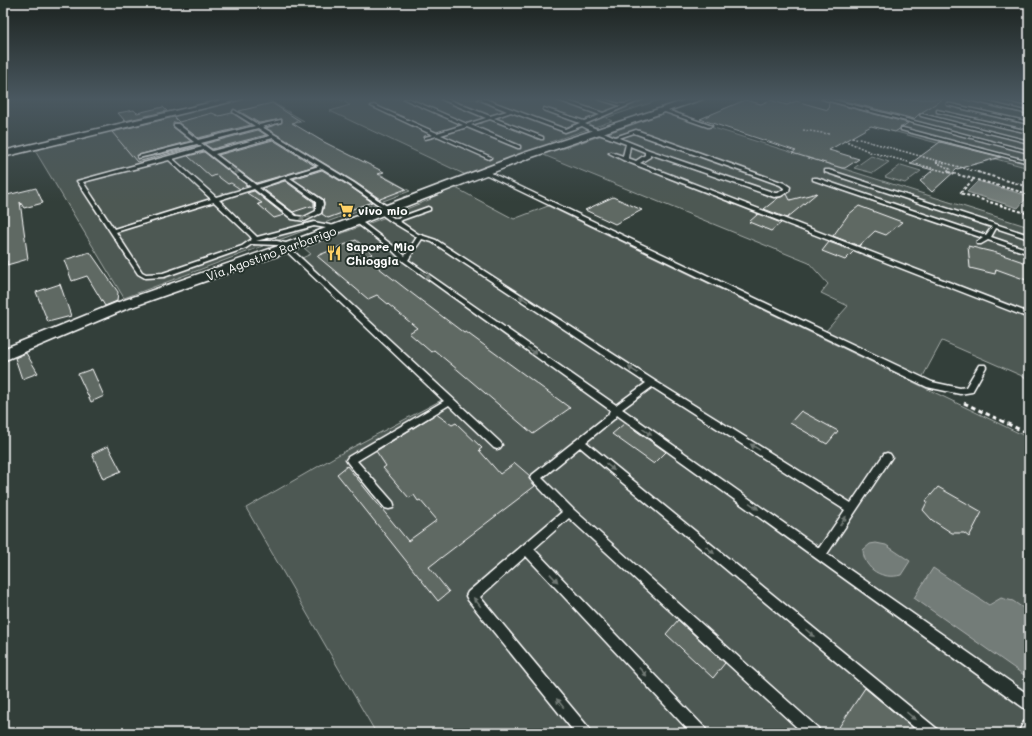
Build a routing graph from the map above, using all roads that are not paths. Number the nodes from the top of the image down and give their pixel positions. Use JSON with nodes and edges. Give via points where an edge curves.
{"nodes":[{"id":1,"x":91,"y":133,"type":"edge"},
{"id":2,"x":187,"y":133,"type":"edge"},
{"id":3,"x":231,"y":133,"type":"edge"},
{"id":4,"x":270,"y":133,"type":"edge"},
{"id":5,"x":433,"y":133,"type":"edge"},
{"id":6,"x":442,"y":133,"type":"edge"},
{"id":7,"x":486,"y":133,"type":"edge"},
{"id":8,"x":529,"y":133,"type":"edge"},
{"id":9,"x":595,"y":133,"type":"edge"},
{"id":10,"x":603,"y":133,"type":"edge"},
{"id":11,"x":628,"y":133,"type":"edge"},
{"id":12,"x":641,"y":133,"type":"edge"},
{"id":13,"x":919,"y":133,"type":"edge"},
{"id":14,"x":932,"y":133,"type":"edge"},
{"id":15,"x":958,"y":133,"type":"edge"},
{"id":16,"x":994,"y":133,"type":"edge"},
{"id":17,"x":437,"y":135,"type":"junction"},
{"id":18,"x":274,"y":136,"type":"junction"},
{"id":19,"x":929,"y":136,"type":"junction"},
{"id":20,"x":427,"y":138,"type":"dead end"},
{"id":21,"x":541,"y":138,"type":"dead end"},
{"id":22,"x":616,"y":138,"type":"junction"},
{"id":23,"x":198,"y":142,"type":"junction"},
{"id":24,"x":1029,"y":142,"type":"edge"},
{"id":25,"x":628,"y":143,"type":"junction"},
{"id":26,"x":518,"y":147,"type":"dead end"},
{"id":27,"x":205,"y":148,"type":"junction"},
{"id":28,"x":647,"y":150,"type":"junction"},
{"id":29,"x":1029,"y":152,"type":"edge"},
{"id":30,"x":212,"y":153,"type":"junction"},
{"id":31,"x":611,"y":153,"type":"dead end"},
{"id":32,"x":3,"y":154,"type":"edge"},
{"id":33,"x":140,"y":157,"type":"dead end"},
{"id":34,"x":170,"y":158,"type":"junction"},
{"id":35,"x":488,"y":158,"type":"dead end"},
{"id":36,"x":625,"y":159,"type":"junction"},
{"id":37,"x":1029,"y":162,"type":"edge"},
{"id":38,"x":636,"y":163,"type":"junction"},
{"id":39,"x":323,"y":166,"type":"junction"},
{"id":40,"x":827,"y":171,"type":"dead end"},
{"id":41,"x":485,"y":172,"type":"junction"},
{"id":42,"x":287,"y":178,"type":"junction"},
{"id":43,"x":815,"y":179,"type":"dead end"},
{"id":44,"x":256,"y":187,"type":"junction"},
{"id":45,"x":215,"y":200,"type":"junction"},
{"id":46,"x":428,"y":209,"type":"dead end"},
{"id":47,"x":384,"y":210,"type":"junction"},
{"id":48,"x":357,"y":221,"type":"junction"},
{"id":49,"x":394,"y":221,"type":"junction"},
{"id":50,"x":996,"y":226,"type":"junction"},
{"id":51,"x":338,"y":228,"type":"junction"},
{"id":52,"x":113,"y":231,"type":"junction"},
{"id":53,"x":1029,"y":236,"type":"edge"},
{"id":54,"x":420,"y":237,"type":"junction"},
{"id":55,"x":987,"y":238,"type":"junction"},
{"id":56,"x":253,"y":241,"type":"junction"},
{"id":57,"x":979,"y":243,"type":"dead end"},
{"id":58,"x":288,"y":247,"type":"junction"},
{"id":59,"x":1029,"y":252,"type":"edge"},
{"id":60,"x":405,"y":260,"type":"junction"},
{"id":61,"x":1029,"y":316,"type":"edge"},
{"id":62,"x":3,"y":355,"type":"edge"},
{"id":63,"x":982,"y":367,"type":"dead end"},
{"id":64,"x":652,"y":383,"type":"junction"},
{"id":65,"x":450,"y":401,"type":"junction"},
{"id":66,"x":615,"y":410,"type":"junction"},
{"id":67,"x":580,"y":442,"type":"junction"},
{"id":68,"x":497,"y":445,"type":"dead end"},
{"id":69,"x":887,"y":457,"type":"dead end"},
{"id":70,"x":389,"y":505,"type":"dead end"},
{"id":71,"x":852,"y":508,"type":"junction"},
{"id":72,"x":569,"y":512,"type":"junction"},
{"id":73,"x":527,"y":549,"type":"junction"},
{"id":74,"x":821,"y":554,"type":"junction"},
{"id":75,"x":1029,"y":703,"type":"edge"},
{"id":76,"x":1029,"y":726,"type":"edge"},
{"id":77,"x":584,"y":733,"type":"edge"},
{"id":78,"x":700,"y":733,"type":"edge"},
{"id":79,"x":813,"y":733,"type":"edge"},
{"id":80,"x":931,"y":733,"type":"edge"},
{"id":81,"x":1025,"y":733,"type":"edge"}],
"edges":[{"from":1,"to":32,"type":"street"},
{"from":2,"to":23,"type":"lane"},
{"from":3,"to":23,"type":"lane"},
{"from":4,"to":18,"type":"lane"},
{"from":5,"to":17,"type":"lane"},
{"from":6,"to":17,"type":"lane"},
{"from":7,"to":26,"type":"lane"},
{"from":8,"to":21,"type":"lane"},
{"from":9,"to":41,"type":"street","name":"Via Agostino Barbarigo"},
{"from":10,"to":22,"type":"lane"},
{"from":11,"to":22,"type":"lane"},
{"from":12,"to":28,"type":"lane","via":[[782,184],[787,190],[774,195]]},
{"from":13,"to":19,"type":"lane"},
{"from":14,"to":19,"type":"lane"},
{"from":15,"to":29,"type":"lane"},
{"from":16,"to":24,"type":"lane"},
{"from":17,"to":20,"type":"lane"},
{"from":17,"to":35,"type":"lane"},
{"from":18,"to":30,"type":"lane"},
{"from":18,"to":39,"type":"lane"},
{"from":19,"to":37,"type":"lane"},
{"from":22,"to":25,"type":"lane"},
{"from":23,"to":27,"type":"lane"},
{"from":23,"to":33,"type":"lane"},
{"from":25,"to":28,"type":"lane"},
{"from":25,"to":36,"type":"lane"},
{"from":27,"to":30,"type":"lane"},
{"from":27,"to":34,"type":"lane"},
{"from":28,"to":38,"type":"lane","via":[[648,156]]},
{"from":30,"to":44,"type":"lane","one_way":true},
{"from":31,"to":36,"type":"lane"},
{"from":34,"to":45,"type":"lane"},
{"from":34,"to":52,"type":"lane","via":[[80,181]]},
{"from":36,"to":38,"type":"lane"},
{"from":38,"to":61,"type":"lane"},
{"from":39,"to":42,"type":"lane"},
{"from":39,"to":47,"type":"lane"},
{"from":40,"to":50,"type":"lane"},
{"from":41,"to":47,"type":"street","name":"Via Agostino Barbarigo"},
{"from":41,"to":63,"type":"lane","via":[[930,385],[960,391],[969,390]]},
{"from":42,"to":44,"type":"lane"},
{"from":42,"to":44,"type":"lane","one_way":true,"via":[[319,200],[319,212],[305,219],[294,218]]},
{"from":43,"to":55,"type":"lane"},
{"from":44,"to":45,"type":"lane"},
{"from":45,"to":52,"type":"lane"},
{"from":45,"to":56,"type":"lane","via":[[253,236]]},
{"from":46,"to":49,"type":"lane"},
{"from":47,"to":48,"type":"street","name":"Via Agostino Barbarigo"},
{"from":47,"to":49,"type":"lane"},
{"from":48,"to":51,"type":"street","name":"Via Agostino Barbarigo"},
{"from":48,"to":60,"type":"lane"},
{"from":49,"to":54,"type":"lane"},
{"from":50,"to":53,"type":"lane"},
{"from":50,"to":55,"type":"lane"},
{"from":51,"to":56,"type":"lane","via":[[314,224]]},
{"from":51,"to":58,"type":"street","name":"Via Agostino Barbarigo"},
{"from":52,"to":56,"type":"lane","via":[[140,273],[145,276],[164,275]]},
{"from":54,"to":60,"type":"lane"},
{"from":64,"to":54,"type":"lane","one_way":true,"via":[[434,241]]},
{"from":55,"to":57,"type":"lane"},
{"from":55,"to":59,"type":"lane"},
{"from":56,"to":58,"type":"lane","via":[[277,243]]},
{"from":58,"to":62,"type":"street","name":"Via Agostino Barbarigo","via":[[121,306]]},
{"from":58,"to":65,"type":"lane"},
{"from":60,"to":66,"type":"lane","one_way":true},
{"from":64,"to":66,"type":"lane"},
{"from":71,"to":64,"type":"lane","one_way":true},
{"from":65,"to":68,"type":"lane"},
{"from":65,"to":70,"type":"lane","via":[[351,460]]},
{"from":66,"to":67,"type":"lane","via":[[611,417]]},
{"from":66,"to":74,"type":"lane","one_way":true},
{"from":67,"to":72,"type":"lane","via":[[535,478]]},
{"from":67,"to":80,"type":"lane","one_way":true},
{"from":69,"to":71,"type":"lane"},
{"from":74,"to":71,"type":"lane","one_way":true},
{"from":72,"to":73,"type":"lane"},
{"from":72,"to":79,"type":"lane"},
{"from":77,"to":73,"type":"lane","one_way":true,"via":[[472,596]]},
{"from":73,"to":78,"type":"lane","one_way":true},
{"from":74,"to":75,"type":"lane"},
{"from":76,"to":81,"type":"lane"}]}
